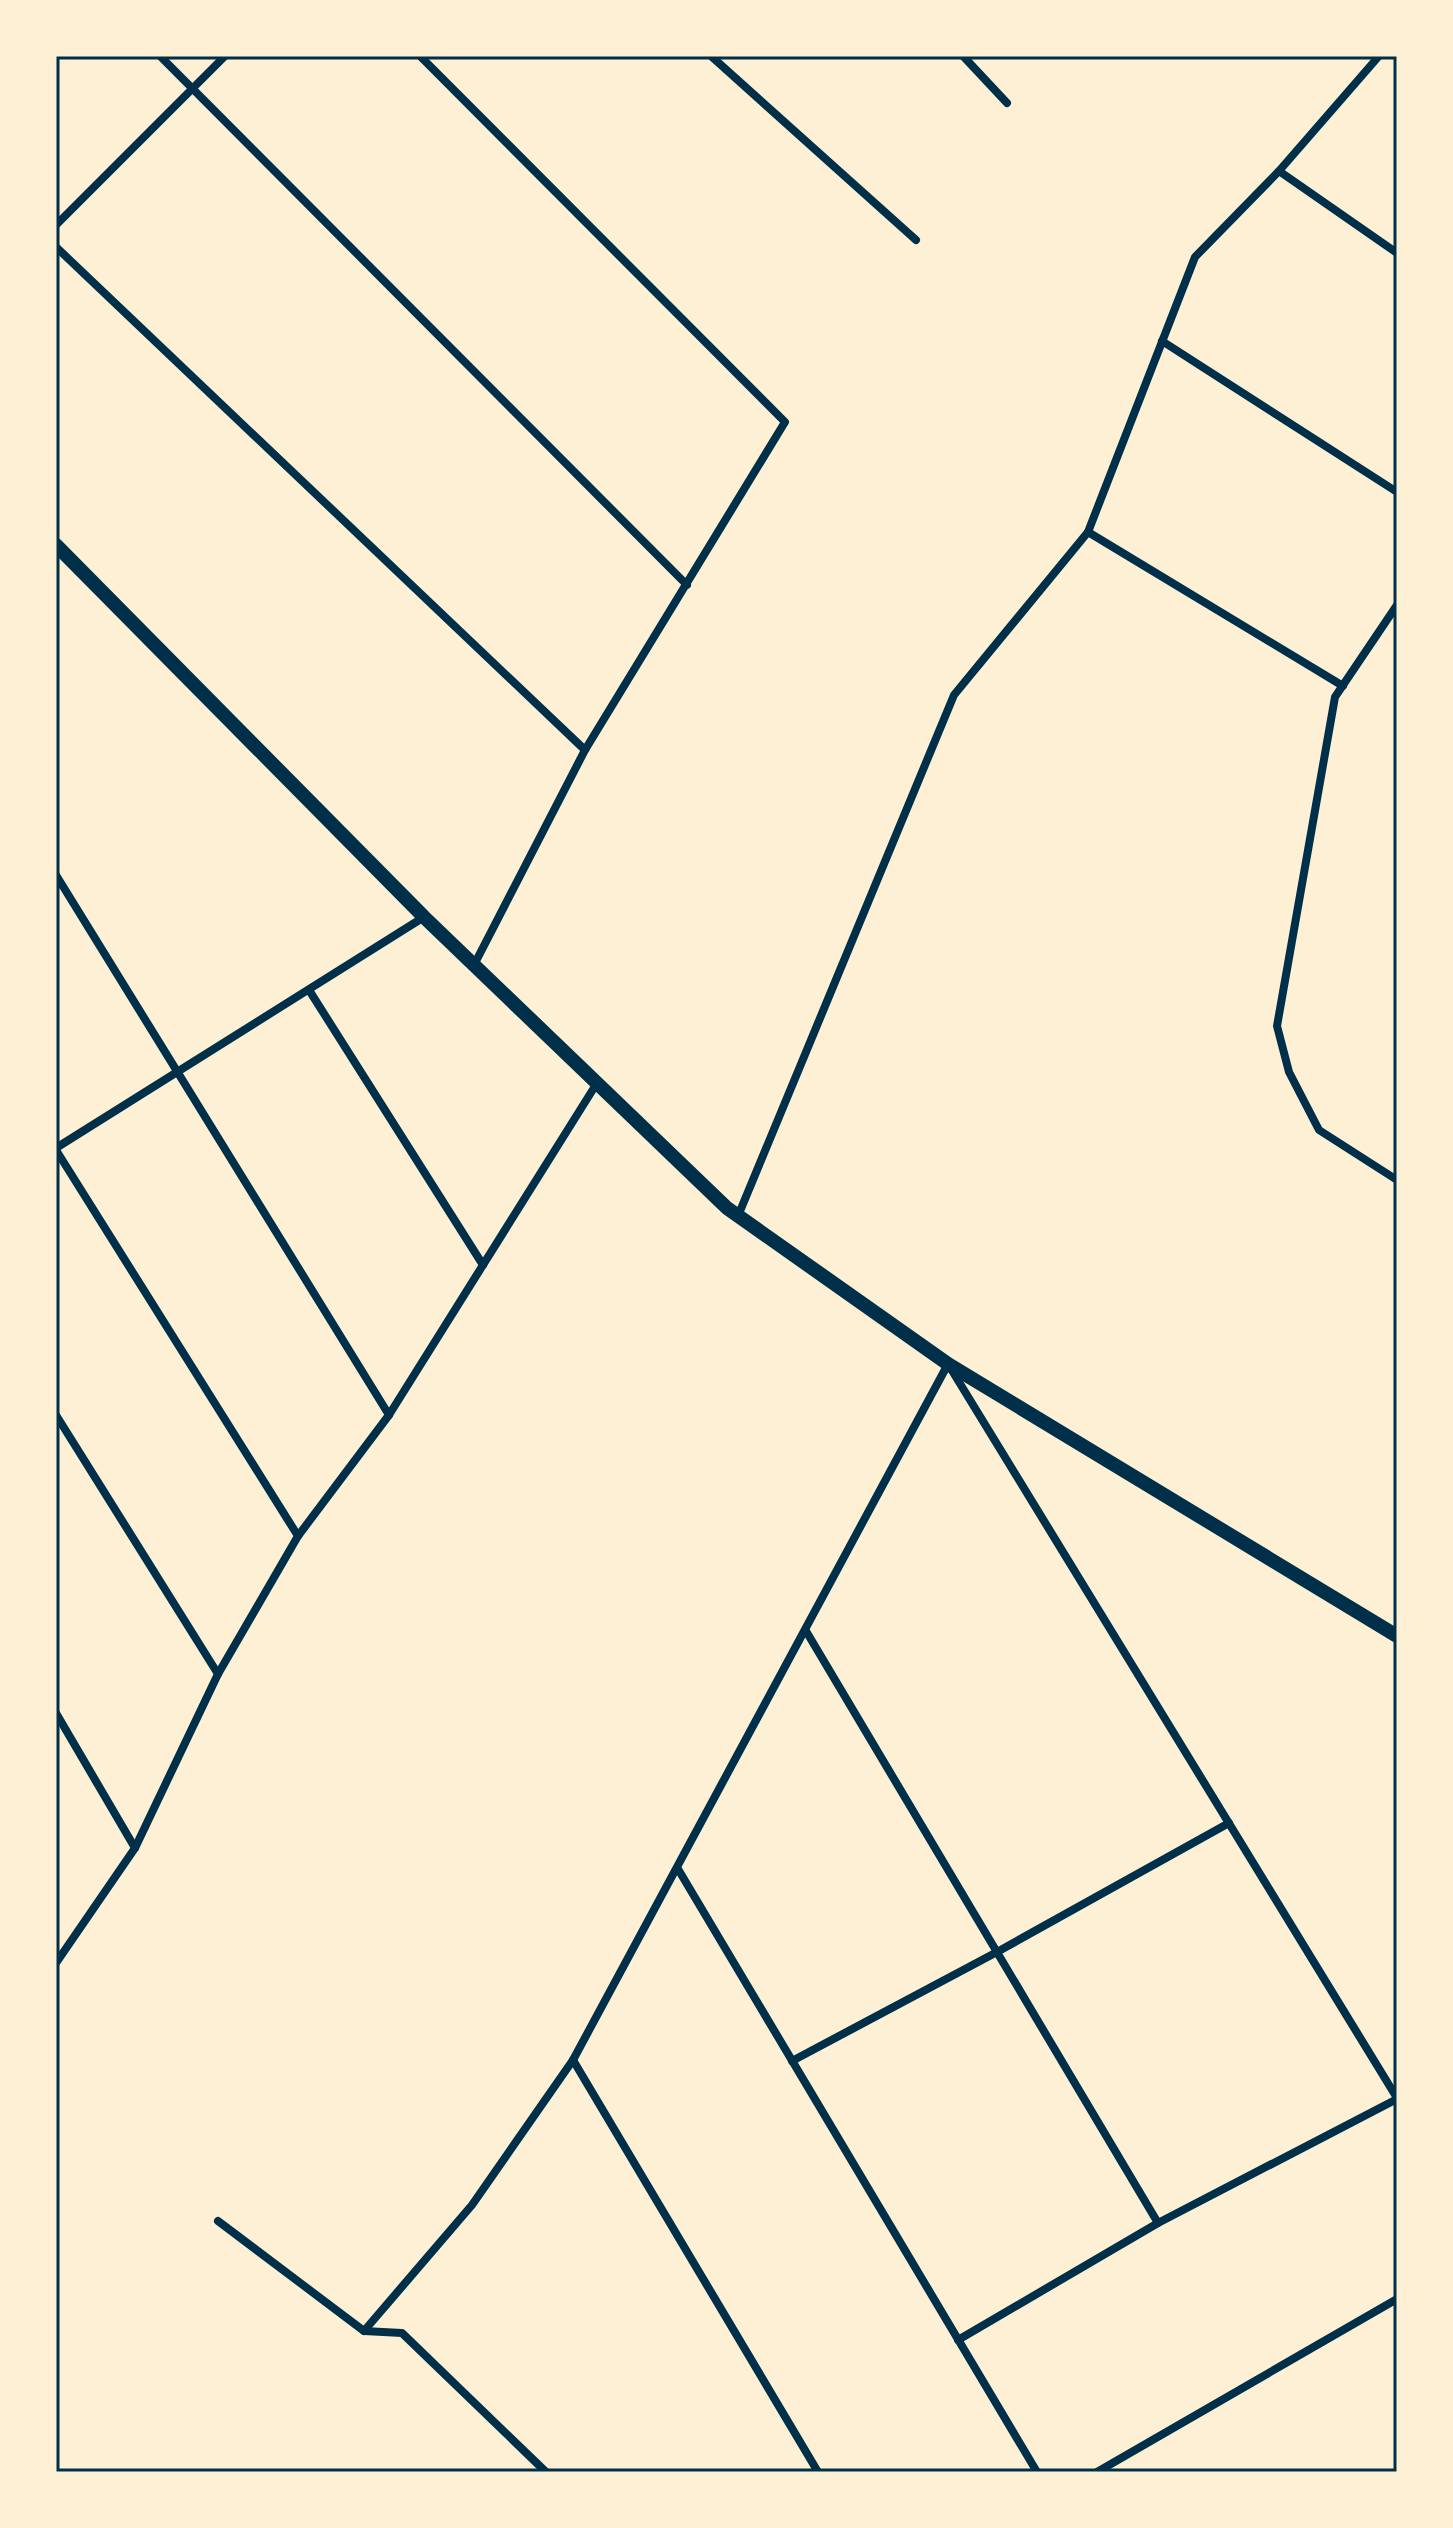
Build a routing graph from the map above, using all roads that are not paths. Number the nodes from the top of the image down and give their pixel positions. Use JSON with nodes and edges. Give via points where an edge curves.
{"nodes":[{"id":1,"x":160,"y":56,"type":"edge"},
{"id":2,"x":225,"y":56,"type":"edge"},
{"id":3,"x":420,"y":56,"type":"edge"},
{"id":4,"x":711,"y":56,"type":"edge"},
{"id":5,"x":963,"y":56,"type":"edge"},
{"id":6,"x":1379,"y":56,"type":"edge"},
{"id":7,"x":193,"y":88,"type":"junction"},
{"id":8,"x":1007,"y":103,"type":"dead end"},
{"id":9,"x":1279,"y":171,"type":"junction"},
{"id":10,"x":56,"y":225,"type":"edge"},
{"id":11,"x":916,"y":240,"type":"dead end"},
{"id":12,"x":56,"y":247,"type":"edge"},
{"id":13,"x":1397,"y":253,"type":"edge"},
{"id":14,"x":1162,"y":341,"type":"junction"},
{"id":15,"x":1397,"y":492,"type":"edge"},
{"id":16,"x":1088,"y":532,"type":"junction"},
{"id":17,"x":56,"y":545,"type":"edge"},
{"id":18,"x":687,"y":585,"type":"junction"},
{"id":19,"x":1397,"y":605,"type":"edge"},
{"id":20,"x":1343,"y":686,"type":"junction"},
{"id":21,"x":585,"y":750,"type":"junction"},
{"id":22,"x":56,"y":875,"type":"edge"},
{"id":23,"x":424,"y":917,"type":"junction"},
{"id":24,"x":474,"y":965,"type":"junction"},
{"id":25,"x":309,"y":990,"type":"junction"},
{"id":26,"x":176,"y":1072,"type":"junction"},
{"id":27,"x":597,"y":1083,"type":"junction"},
{"id":28,"x":56,"y":1149,"type":"edge"},
{"id":29,"x":1397,"y":1180,"type":"edge"},
{"id":30,"x":738,"y":1216,"type":"junction"},
{"id":31,"x":483,"y":1265,"type":"junction"},
{"id":32,"x":948,"y":1364,"type":"junction"},
{"id":33,"x":56,"y":1415,"type":"edge"},
{"id":34,"x":389,"y":1415,"type":"junction"},
{"id":35,"x":298,"y":1536,"type":"junction"},
{"id":36,"x":806,"y":1631,"type":"junction"},
{"id":37,"x":1397,"y":1636,"type":"edge"},
{"id":38,"x":218,"y":1674,"type":"junction"},
{"id":39,"x":56,"y":1713,"type":"edge"},
{"id":40,"x":1229,"y":1823,"type":"junction"},
{"id":41,"x":135,"y":1848,"type":"junction"},
{"id":42,"x":678,"y":1869,"type":"junction"},
{"id":43,"x":997,"y":1952,"type":"junction"},
{"id":44,"x":56,"y":1963,"type":"edge"},
{"id":45,"x":573,"y":2060,"type":"junction"},
{"id":46,"x":792,"y":2061,"type":"junction"},
{"id":47,"x":1397,"y":2099,"type":"edge"},
{"id":48,"x":218,"y":2221,"type":"dead end"},
{"id":49,"x":1158,"y":2223,"type":"junction"},
{"id":50,"x":1397,"y":2299,"type":"edge"},
{"id":51,"x":364,"y":2331,"type":"junction"},
{"id":52,"x":958,"y":2340,"type":"junction"},
{"id":53,"x":546,"y":2472,"type":"edge"},
{"id":54,"x":818,"y":2472,"type":"edge"},
{"id":55,"x":1037,"y":2472,"type":"edge"},
{"id":56,"x":1097,"y":2472,"type":"edge"}],
"edges":[{"from":1,"to":7,"type":"street"},
{"from":2,"to":7,"type":"street"},
{"from":3,"to":18,"type":"street","via":[[785,422]]},
{"from":4,"to":11,"type":"street"},
{"from":5,"to":8,"type":"street"},
{"from":6,"to":9,"type":"street"},
{"from":7,"to":10,"type":"street"},
{"from":7,"to":18,"type":"street"},
{"from":9,"to":13,"type":"street"},
{"from":9,"to":14,"type":"street","via":[[1195,257]]},
{"from":12,"to":21,"type":"street"},
{"from":14,"to":15,"type":"street"},
{"from":14,"to":16,"type":"street"},
{"from":16,"to":20,"type":"street"},
{"from":16,"to":30,"type":"street","via":[[954,695]]},
{"from":17,"to":23,"type":"street"},
{"from":18,"to":21,"type":"street"},
{"from":19,"to":20,"type":"street"},
{"from":20,"to":29,"type":"street","via":[[1335,697],[1277,1026],[1289,1072],[1319,1130]]},
{"from":21,"to":24,"type":"street"},
{"from":22,"to":26,"type":"street"},
{"from":23,"to":24,"type":"street"},
{"from":23,"to":25,"type":"street"},
{"from":24,"to":27,"type":"street"},
{"from":25,"to":26,"type":"street"},
{"from":25,"to":31,"type":"street"},
{"from":26,"to":28,"type":"street"},
{"from":26,"to":34,"type":"street"},
{"from":27,"to":30,"type":"street"},
{"from":27,"to":31,"type":"street"},
{"from":28,"to":35,"type":"street"},
{"from":30,"to":32,"type":"street"},
{"from":31,"to":34,"type":"street"},
{"from":32,"to":36,"type":"street"},
{"from":32,"to":37,"type":"street"},
{"from":32,"to":40,"type":"street"},
{"from":33,"to":38,"type":"street"},
{"from":34,"to":35,"type":"street"},
{"from":35,"to":38,"type":"street"},
{"from":36,"to":42,"type":"street"},
{"from":36,"to":43,"type":"street"},
{"from":38,"to":41,"type":"street"},
{"from":39,"to":41,"type":"street"},
{"from":40,"to":43,"type":"street"},
{"from":40,"to":47,"type":"street"},
{"from":41,"to":44,"type":"street"},
{"from":42,"to":45,"type":"street"},
{"from":42,"to":46,"type":"street"},
{"from":43,"to":46,"type":"street"},
{"from":43,"to":49,"type":"street"},
{"from":45,"to":51,"type":"street","via":[[472,2205]]},
{"from":45,"to":54,"type":"street"},
{"from":46,"to":52,"type":"street"},
{"from":47,"to":49,"type":"street"},
{"from":48,"to":51,"type":"street"},
{"from":49,"to":52,"type":"street"},
{"from":50,"to":56,"type":"street"},
{"from":51,"to":53,"type":"street","via":[[402,2333]]},
{"from":52,"to":55,"type":"street"}]}
